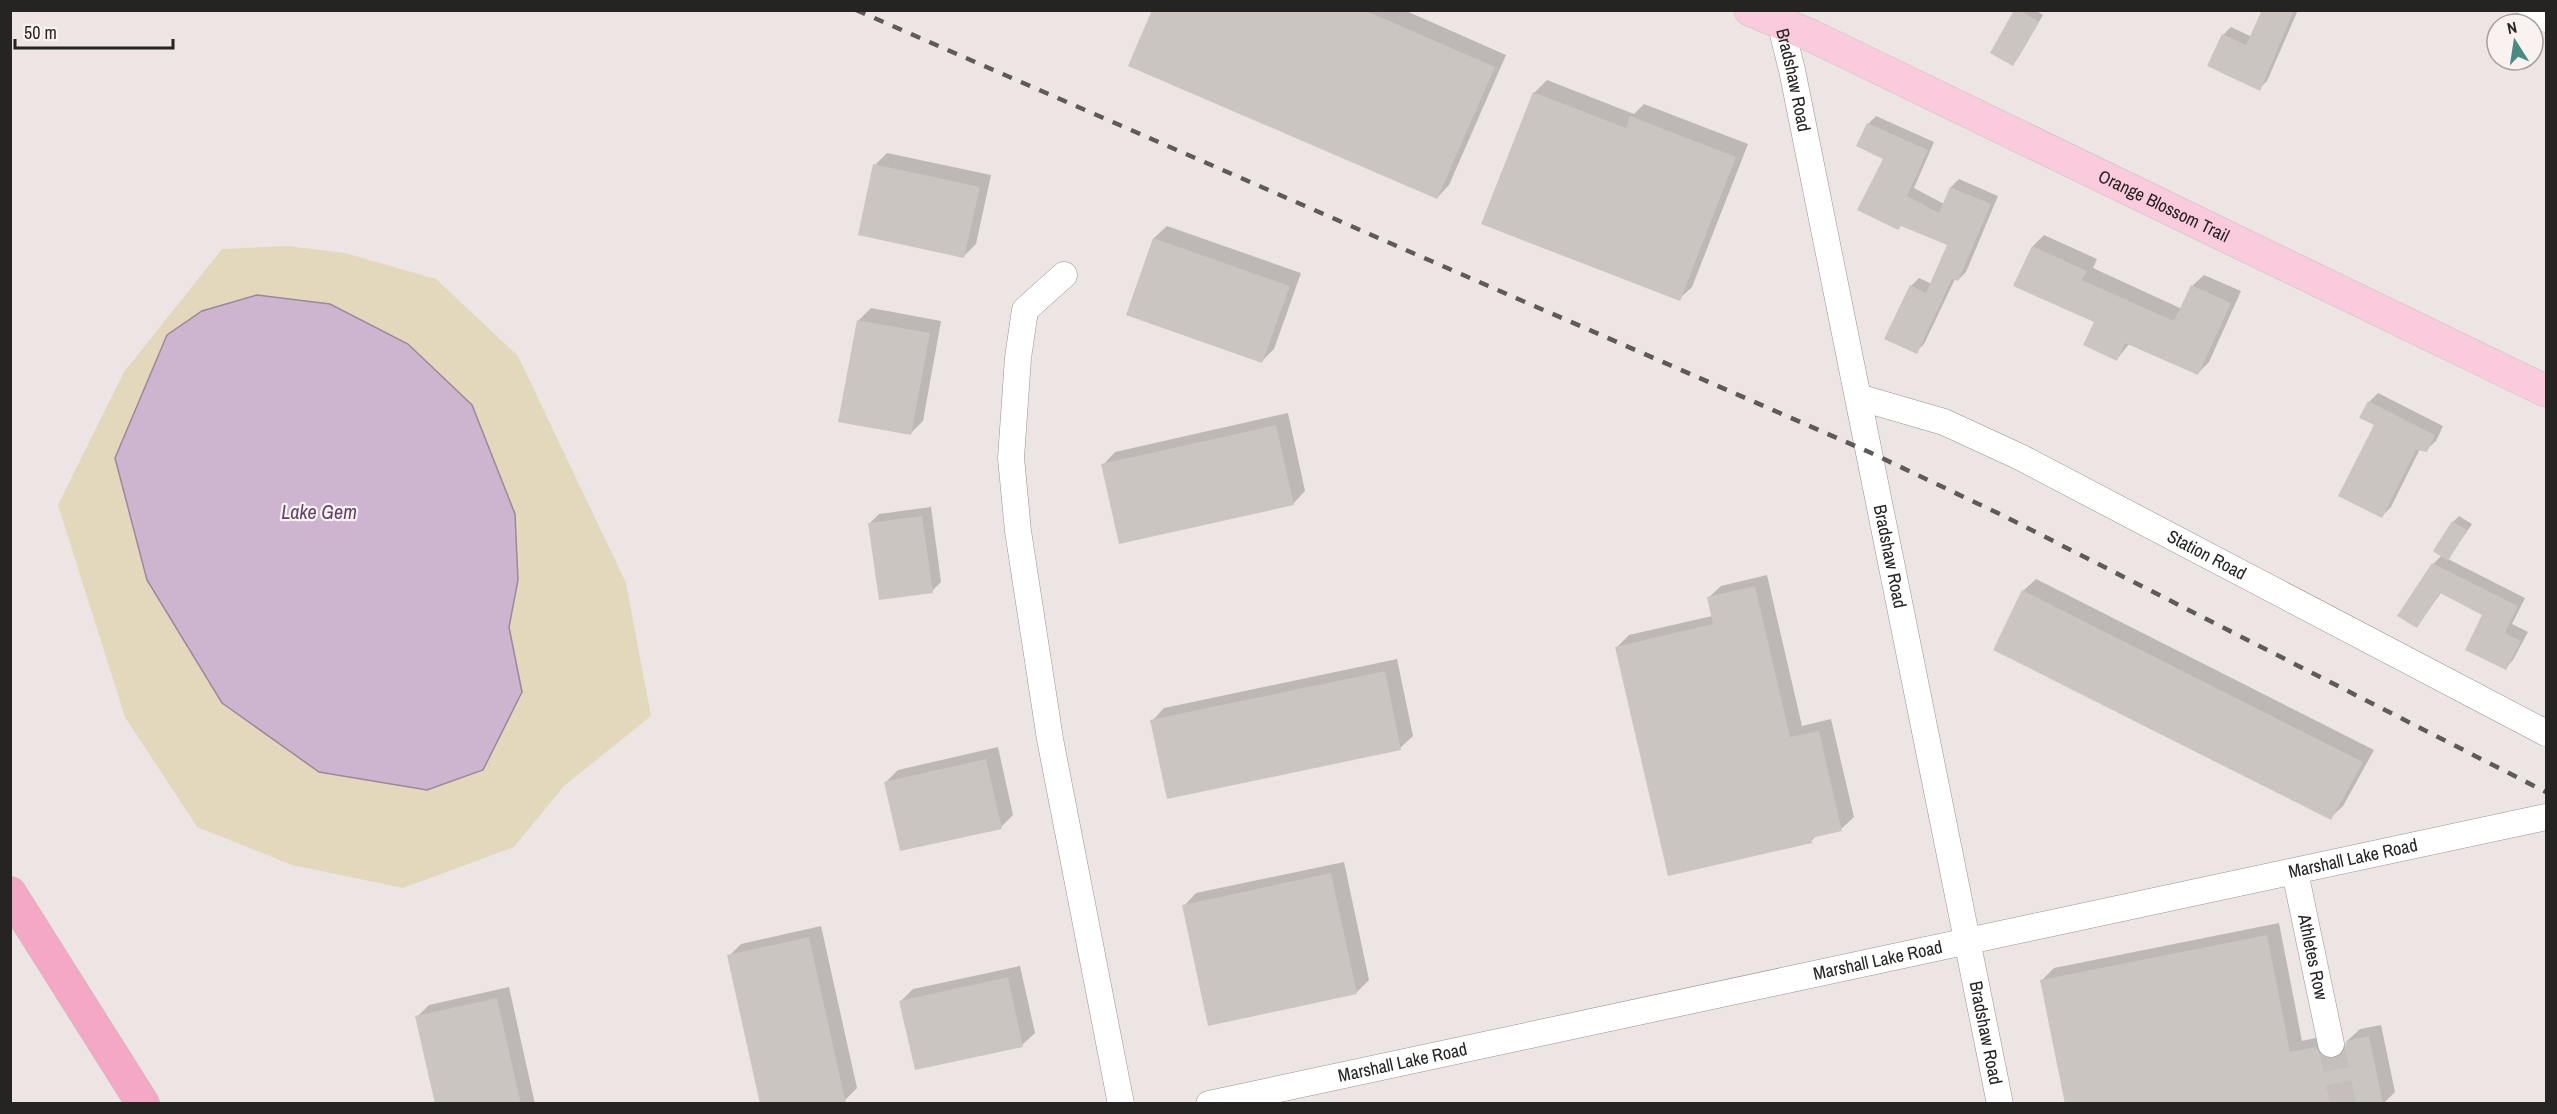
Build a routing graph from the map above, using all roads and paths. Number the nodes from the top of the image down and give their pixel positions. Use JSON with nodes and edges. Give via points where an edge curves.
{"nodes":[{"id":1,"x":1750,"y":10,"type":"edge"},
{"id":2,"x":2530,"y":10,"type":"edge"},
{"id":3,"x":1774,"y":14,"type":"edge"},
{"id":4,"x":2547,"y":18,"type":"edge"},
{"id":5,"x":1064,"y":275,"type":"dead end"},
{"id":6,"x":2547,"y":391,"type":"edge"},
{"id":7,"x":1858,"y":397,"type":"junction"},
{"id":8,"x":2547,"y":733,"type":"edge"},
{"id":9,"x":2547,"y":818,"type":"edge"},
{"id":10,"x":2295,"y":872,"type":"junction"},
{"id":11,"x":10,"y":893,"type":"edge"},
{"id":12,"x":1967,"y":943,"type":"junction"},
{"id":13,"x":2331,"y":1044,"type":"tunnel mouth"},
{"id":14,"x":143,"y":1104,"type":"edge"},
{"id":15,"x":1121,"y":1104,"type":"edge"},
{"id":16,"x":1209,"y":1104,"type":"edge"},
{"id":17,"x":2000,"y":1104,"type":"edge"}],
"edges":[{"from":1,"to":3,"type":"main road","name":"Orange Blossom Trail"},
{"from":2,"to":4,"type":"street"},
{"from":3,"to":6,"type":"main road","name":"Orange Blossom Trail"},
{"from":3,"to":7,"type":"street","name":"Bradshaw Road"},
{"from":5,"to":15,"type":"street","via":[[1025,310],[1011,458],[1018,531],[1050,739]]},
{"from":7,"to":8,"type":"street","name":"Station Road","via":[[1944,422],[2020,457]]},
{"from":7,"to":12,"type":"street","name":"Bradshaw Road"},
{"from":9,"to":10,"type":"street","name":"Marshall Lake Road"},
{"from":10,"to":12,"type":"street","name":"Marshall Lake Road"},
{"from":10,"to":13,"type":"street","name":"Athletes Row"},
{"from":11,"to":14,"type":"highway"},
{"from":12,"to":16,"type":"street","name":"Marshall Lake Road"},
{"from":12,"to":17,"type":"street","name":"Bradshaw Road"}]}
